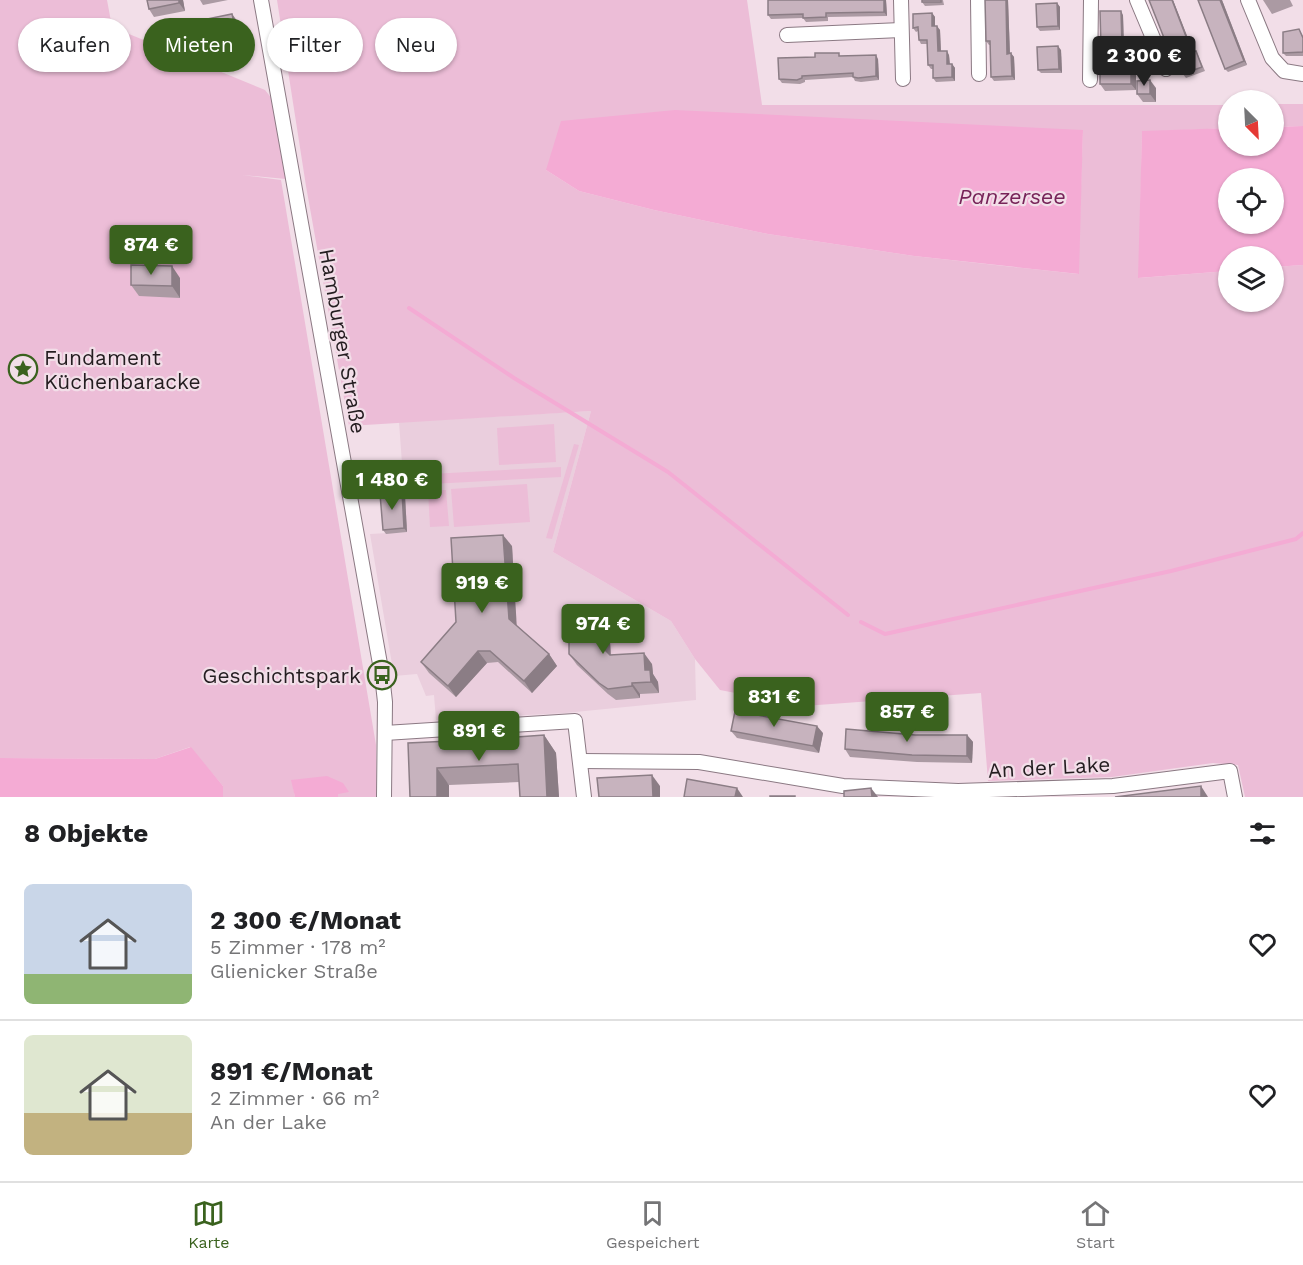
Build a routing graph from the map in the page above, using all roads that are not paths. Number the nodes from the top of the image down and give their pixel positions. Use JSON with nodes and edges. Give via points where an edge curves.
{"nodes":[{"id":1,"x":261,"y":0,"type":"edge"},
{"id":2,"x":901,"y":0,"type":"edge"},
{"id":3,"x":978,"y":0,"type":"edge"},
{"id":4,"x":1091,"y":0,"type":"edge"},
{"id":5,"x":1137,"y":0,"type":"edge"},
{"id":6,"x":1248,"y":0,"type":"edge"},
{"id":7,"x":901,"y":30,"type":"junction"},
{"id":8,"x":787,"y":35,"type":"dead end"},
{"id":9,"x":1166,"y":69,"type":"dead end"},
{"id":10,"x":980,"y":74,"type":"dead end"},
{"id":11,"x":1303,"y":74,"type":"edge"},
{"id":12,"x":903,"y":79,"type":"dead end"},
{"id":13,"x":1090,"y":80,"type":"dead end"},
{"id":14,"x":385,"y":733,"type":"junction"},
{"id":15,"x":581,"y":761,"type":"junction"},
{"id":16,"x":843,"y":791,"type":"edge"},
{"id":17,"x":384,"y":797,"type":"edge"},
{"id":18,"x":584,"y":797,"type":"edge"},
{"id":19,"x":1235,"y":797,"type":"edge"}],
"edges":[{"from":1,"to":14,"type":"street","name":"Hamburger Straße","via":[[372,615],[385,702]]},
{"from":2,"to":7,"type":"street"},
{"from":3,"to":10,"type":"street"},
{"from":4,"to":13,"type":"street"},
{"from":5,"to":9,"type":"street"},
{"from":6,"to":11,"type":"street","via":[[1272,58],[1284,71]]},
{"from":7,"to":8,"type":"street"},
{"from":7,"to":12,"type":"street"},
{"from":14,"to":15,"type":"street","via":[[575,721]]},
{"from":14,"to":17,"type":"street","name":"Hamburger Straße"},
{"from":15,"to":16,"type":"street","name":"An der Lake","via":[[699,762]]},
{"from":15,"to":18,"type":"street"},
{"from":16,"to":19,"type":"street","name":"An der Lake","via":[[1113,786],[1230,771]]}]}
